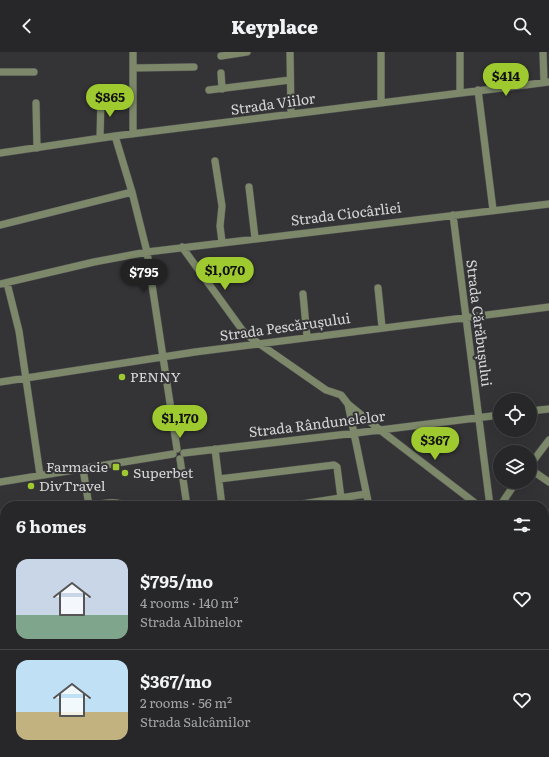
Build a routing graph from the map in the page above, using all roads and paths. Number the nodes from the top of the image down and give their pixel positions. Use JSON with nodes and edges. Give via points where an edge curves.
{"nodes":[{"id":1,"x":133,"y":52,"type":"edge"},
{"id":2,"x":247,"y":52,"type":"edge"},
{"id":3,"x":290,"y":52,"type":"edge"},
{"id":4,"x":382,"y":52,"type":"edge"},
{"id":5,"x":460,"y":52,"type":"edge"},
{"id":6,"x":544,"y":52,"type":"edge"},
{"id":7,"x":221,"y":56,"type":"dead end"},
{"id":8,"x":194,"y":67,"type":"dead end"},
{"id":9,"x":133,"y":68,"type":"junction"},
{"id":10,"x":0,"y":72,"type":"edge"},
{"id":11,"x":34,"y":72,"type":"dead end"},
{"id":12,"x":221,"y":73,"type":"dead end"},
{"id":13,"x":290,"y":80,"type":"junction"},
{"id":14,"x":547,"y":82,"type":"edge"},
{"id":15,"x":222,"y":89,"type":"junction"},
{"id":16,"x":209,"y":90,"type":"dead end"},
{"id":17,"x":478,"y":90,"type":"junction"},
{"id":18,"x":460,"y":93,"type":"junction"},
{"id":19,"x":101,"y":98,"type":"dead end"},
{"id":20,"x":381,"y":102,"type":"junction"},
{"id":21,"x":36,"y":103,"type":"dead end"},
{"id":22,"x":291,"y":114,"type":"junction"},
{"id":23,"x":133,"y":134,"type":"junction"},
{"id":24,"x":115,"y":136,"type":"junction"},
{"id":25,"x":100,"y":138,"type":"junction"},
{"id":26,"x":37,"y":148,"type":"junction"},
{"id":27,"x":0,"y":153,"type":"edge"},
{"id":28,"x":215,"y":161,"type":"dead end"},
{"id":29,"x":250,"y":187,"type":"dead end"},
{"id":30,"x":132,"y":192,"type":"junction"},
{"id":31,"x":549,"y":204,"type":"edge"},
{"id":32,"x":492,"y":210,"type":"junction"},
{"id":33,"x":453,"y":215,"type":"junction"},
{"id":34,"x":0,"y":225,"type":"edge"},
{"id":35,"x":255,"y":238,"type":"junction"},
{"id":36,"x":222,"y":242,"type":"junction"},
{"id":37,"x":182,"y":248,"type":"junction"},
{"id":38,"x":147,"y":252,"type":"junction"},
{"id":39,"x":3,"y":284,"type":"edge"},
{"id":40,"x":378,"y":288,"type":"dead end"},
{"id":41,"x":302,"y":294,"type":"dead end"},
{"id":42,"x":549,"y":307,"type":"edge"},
{"id":43,"x":465,"y":317,"type":"junction"},
{"id":44,"x":382,"y":327,"type":"junction"},
{"id":45,"x":308,"y":337,"type":"junction"},
{"id":46,"x":258,"y":343,"type":"junction"},
{"id":47,"x":164,"y":356,"type":"junction"},
{"id":48,"x":26,"y":378,"type":"junction"},
{"id":49,"x":0,"y":382,"type":"edge"},
{"id":50,"x":348,"y":404,"type":"junction"},
{"id":51,"x":549,"y":409,"type":"edge"},
{"id":52,"x":537,"y":410,"type":"edge"},
{"id":53,"x":493,"y":415,"type":"edge"},
{"id":54,"x":478,"y":417,"type":"junction"},
{"id":55,"x":380,"y":430,"type":"junction"},
{"id":56,"x":356,"y":434,"type":"junction"},
{"id":57,"x":549,"y":440,"type":"edge"},
{"id":58,"x":215,"y":449,"type":"junction"},
{"id":59,"x":179,"y":454,"type":"junction"},
{"id":60,"x":537,"y":456,"type":"edge"},
{"id":61,"x":83,"y":469,"type":"junction"},
{"id":62,"x":537,"y":473,"type":"edge"},
{"id":63,"x":40,"y":475,"type":"junction"},
{"id":64,"x":219,"y":479,"type":"junction"},
{"id":65,"x":0,"y":482,"type":"edge"},
{"id":66,"x":549,"y":482,"type":"edge"},
{"id":67,"x":510,"y":489,"type":"edge"},
{"id":68,"x":366,"y":494,"type":"junction"},
{"id":69,"x":341,"y":498,"type":"junction"},
{"id":70,"x":89,"y":501,"type":"edge"},
{"id":71,"x":186,"y":501,"type":"edge"},
{"id":72,"x":221,"y":501,"type":"edge"},
{"id":73,"x":328,"y":501,"type":"edge"},
{"id":74,"x":368,"y":501,"type":"edge"},
{"id":75,"x":472,"y":501,"type":"edge"},
{"id":76,"x":492,"y":501,"type":"edge"},
{"id":77,"x":498,"y":501,"type":"edge"}],
"edges":[{"from":1,"to":9,"type":"street"},
{"from":2,"to":7,"type":"street"},
{"from":3,"to":13,"type":"street"},
{"from":4,"to":20,"type":"street"},
{"from":5,"to":18,"type":"street"},
{"from":6,"to":14,"type":"street"},
{"from":8,"to":9,"type":"street"},
{"from":9,"to":23,"type":"street"},
{"from":10,"to":11,"type":"street"},
{"from":12,"to":15,"type":"street"},
{"from":13,"to":15,"type":"street"},
{"from":13,"to":22,"type":"street"},
{"from":14,"to":17,"type":"street","name":"Strada Viilor"},
{"from":15,"to":16,"type":"street"},
{"from":17,"to":18,"type":"street","name":"Strada Viilor"},
{"from":17,"to":32,"type":"street"},
{"from":18,"to":20,"type":"street","name":"Strada Viilor"},
{"from":19,"to":25,"type":"street"},
{"from":20,"to":22,"type":"street","name":"Strada Viilor"},
{"from":21,"to":26,"type":"street"},
{"from":22,"to":23,"type":"street","name":"Strada Viilor"},
{"from":23,"to":24,"type":"street","name":"Strada Viilor"},
{"from":24,"to":25,"type":"street","name":"Strada Viilor"},
{"from":24,"to":30,"type":"street"},
{"from":25,"to":26,"type":"street","name":"Strada Viilor"},
{"from":26,"to":27,"type":"street","name":"Strada Viilor"},
{"from":28,"to":36,"type":"street","via":[[222,206]]},
{"from":29,"to":35,"type":"street"},
{"from":30,"to":34,"type":"street"},
{"from":30,"to":38,"type":"street"},
{"from":31,"to":32,"type":"street","name":"Strada Ciocârliei"},
{"from":32,"to":33,"type":"street","name":"Strada Ciocârliei"},
{"from":33,"to":35,"type":"street","name":"Strada Ciocârliei"},
{"from":33,"to":43,"type":"street","name":"Strada Cărăbușului"},
{"from":35,"to":36,"type":"street","name":"Strada Ciocârliei"},
{"from":36,"to":37,"type":"street","name":"Strada Ciocârliei"},
{"from":37,"to":38,"type":"street","name":"Strada Ciocârliei"},
{"from":37,"to":46,"type":"street","via":[[244,331]]},
{"from":38,"to":39,"type":"street","name":"Strada Ciocârliei"},
{"from":38,"to":47,"type":"street"},
{"from":39,"to":48,"type":"street","via":[[18,332]]},
{"from":40,"to":44,"type":"street"},
{"from":41,"to":45,"type":"street"},
{"from":42,"to":43,"type":"street","name":"Strada Pescărușului"},
{"from":43,"to":44,"type":"street","name":"Strada Pescărușului"},
{"from":43,"to":54,"type":"street","name":"Strada Cărăbușului"},
{"from":44,"to":45,"type":"street","name":"Strada Pescărușului"},
{"from":45,"to":46,"type":"street","name":"Strada Pescărușului"},
{"from":46,"to":47,"type":"street","name":"Strada Pescărușului"},
{"from":46,"to":50,"type":"street","via":[[326,390],[341,395]]},
{"from":47,"to":48,"type":"street","name":"Strada Pescărușului"},
{"from":47,"to":59,"type":"street"},
{"from":48,"to":49,"type":"street","name":"Strada Pescărușului"},
{"from":48,"to":63,"type":"street"},
{"from":50,"to":55,"type":"street"},
{"from":50,"to":56,"type":"street"},
{"from":51,"to":52,"type":"street"},
{"from":53,"to":54,"type":"street","name":"Strada Rândunelelor"},
{"from":54,"to":55,"type":"street","name":"Strada Rândunelelor"},
{"from":54,"to":76,"type":"street","name":"Strada Cărăbușului"},
{"from":55,"to":56,"type":"street","name":"Strada Rândunelelor"},
{"from":55,"to":75,"type":"street"},
{"from":56,"to":58,"type":"street","name":"Strada Rândunelelor"},
{"from":56,"to":68,"type":"street"},
{"from":57,"to":60,"type":"street"},
{"from":58,"to":59,"type":"street","name":"Strada Rândunelelor"},
{"from":58,"to":64,"type":"street"},
{"from":59,"to":61,"type":"street","name":"Strada Rândunelelor"},
{"from":59,"to":71,"type":"street"},
{"from":61,"to":63,"type":"street","name":"Strada Rândunelelor"},
{"from":61,"to":70,"type":"street"},
{"from":62,"to":66,"type":"street"},
{"from":63,"to":65,"type":"street","name":"Strada Rândunelelor"},
{"from":64,"to":69,"type":"street","via":[[334,465],[337,467]]},
{"from":64,"to":72,"type":"street"},
{"from":67,"to":77,"type":"street"},
{"from":68,"to":69,"type":"street"},
{"from":68,"to":74,"type":"street"},
{"from":69,"to":73,"type":"street"}]}
